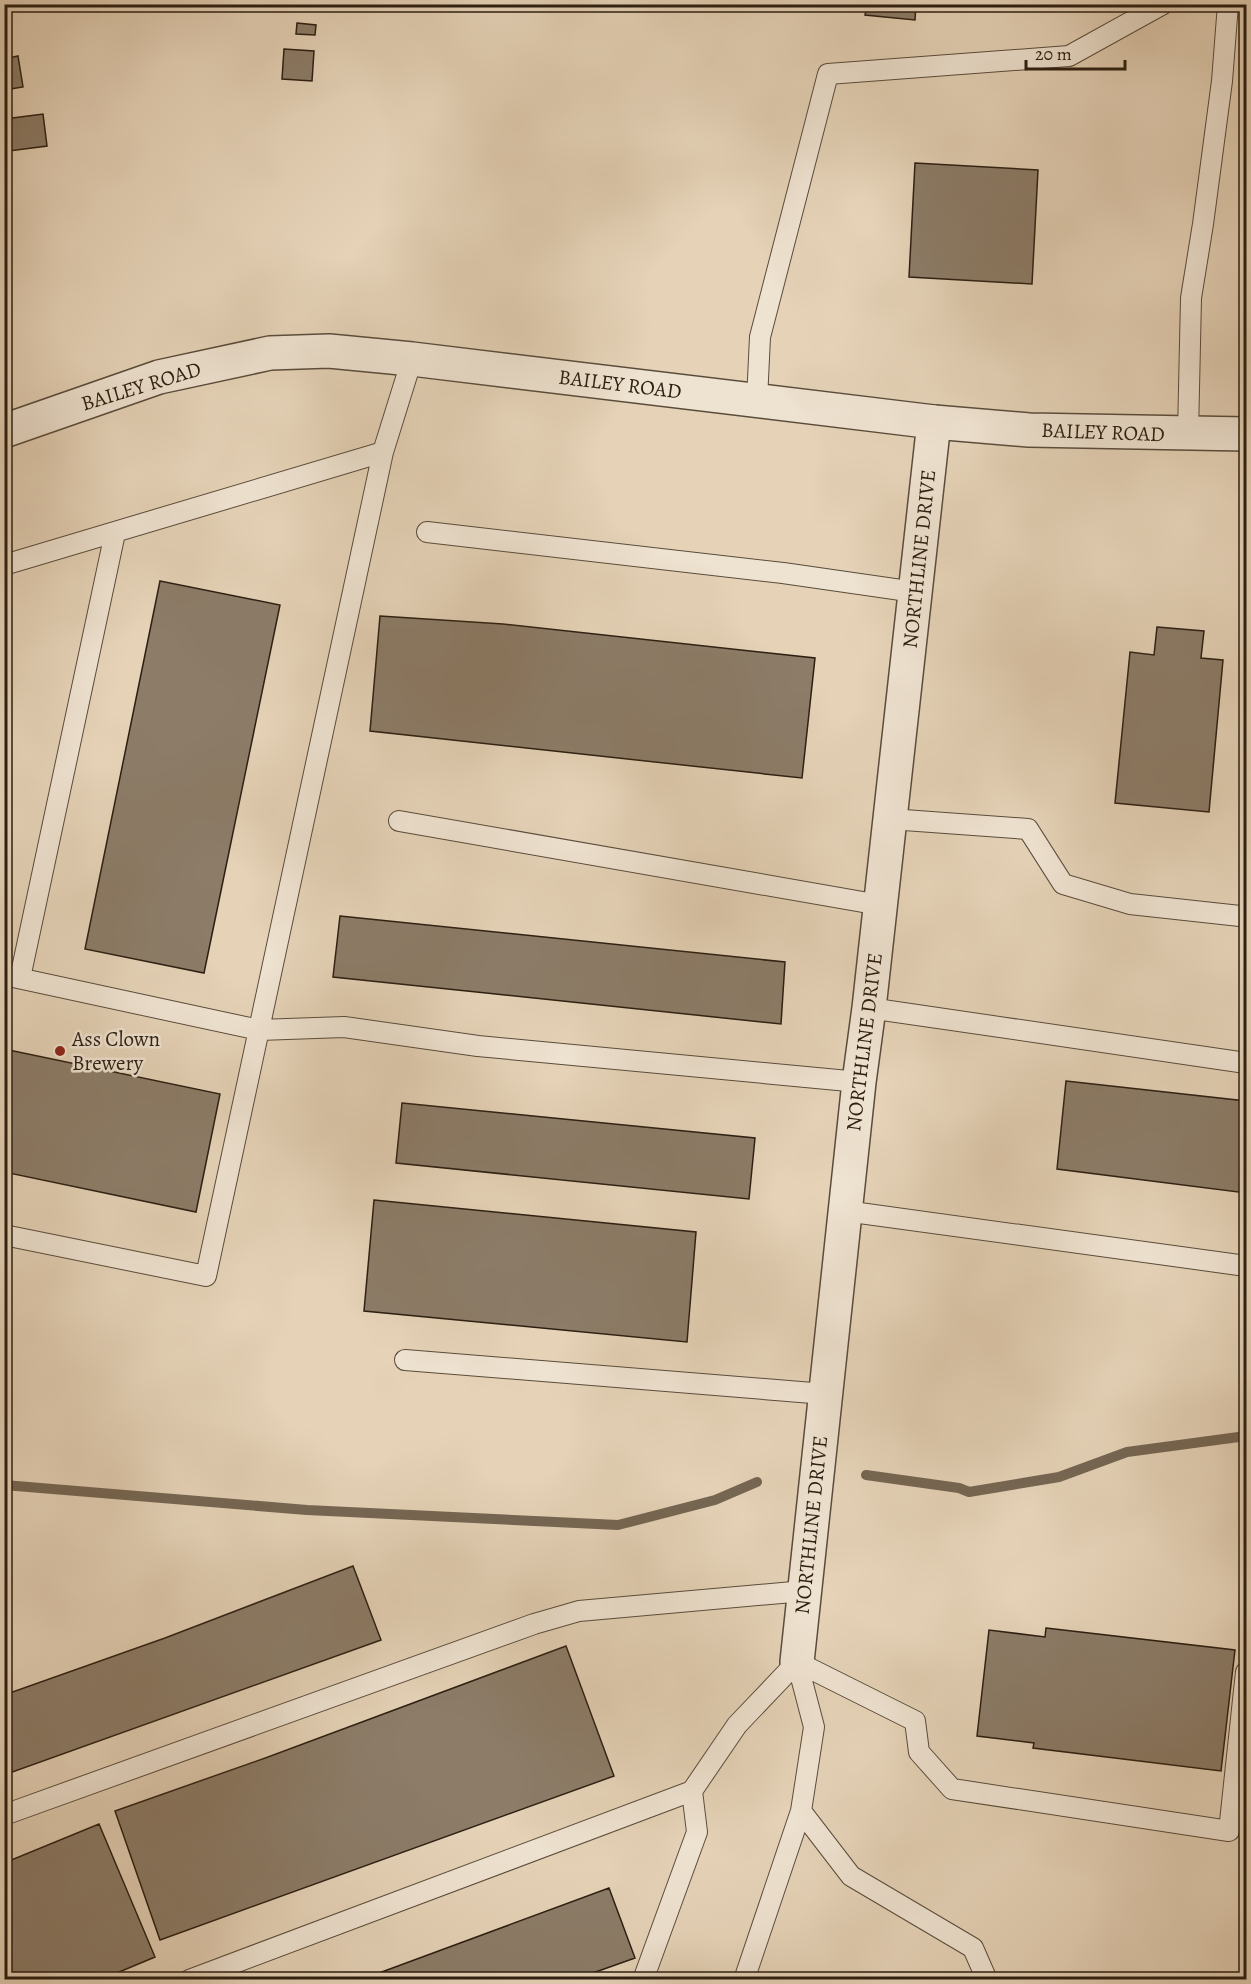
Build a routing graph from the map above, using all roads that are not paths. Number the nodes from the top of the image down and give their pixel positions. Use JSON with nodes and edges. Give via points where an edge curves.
{"nodes":[{"id":1,"x":1164,"y":4,"type":"edge"},
{"id":2,"x":1228,"y":4,"type":"edge"},
{"id":3,"x":412,"y":359,"type":"junction"},
{"id":4,"x":757,"y":400,"type":"junction"},
{"id":5,"x":934,"y":422,"type":"junction"},
{"id":6,"x":4,"y":430,"type":"edge"},
{"id":7,"x":1188,"y":434,"type":"junction"},
{"id":8,"x":1246,"y":434,"type":"edge"},
{"id":9,"x":383,"y":452,"type":"junction"},
{"id":10,"x":427,"y":532,"type":"dead end"},
{"id":11,"x":115,"y":533,"type":"junction"},
{"id":12,"x":4,"y":565,"type":"edge"},
{"id":13,"x":915,"y":592,"type":"junction"},
{"id":14,"x":890,"y":819,"type":"junction"},
{"id":15,"x":399,"y":821,"type":"dead end"},
{"id":16,"x":880,"y":905,"type":"junction"},
{"id":17,"x":1240,"y":916,"type":"dead end"},
{"id":18,"x":12,"y":976,"type":"edge"},
{"id":19,"x":869,"y":1008,"type":"junction"},
{"id":20,"x":259,"y":1030,"type":"junction"},
{"id":21,"x":1246,"y":1063,"type":"edge"},
{"id":22,"x":859,"y":1082,"type":"junction"},
{"id":23,"x":845,"y":1211,"type":"junction"},
{"id":24,"x":4,"y":1235,"type":"edge"},
{"id":25,"x":1246,"y":1266,"type":"edge"},
{"id":26,"x":405,"y":1360,"type":"dead end"},
{"id":27,"x":825,"y":1394,"type":"junction"},
{"id":28,"x":804,"y":1591,"type":"junction"},
{"id":29,"x":797,"y":1662,"type":"junction"},
{"id":30,"x":1246,"y":1672,"type":"edge"},
{"id":31,"x":692,"y":1791,"type":"junction"},
{"id":32,"x":801,"y":1811,"type":"junction"},
{"id":33,"x":4,"y":1815,"type":"edge"},
{"id":34,"x":189,"y":1980,"type":"edge"},
{"id":35,"x":643,"y":1980,"type":"edge"},
{"id":36,"x":744,"y":1980,"type":"edge"},
{"id":37,"x":987,"y":1980,"type":"edge"}],
"edges":[{"from":1,"to":4,"type":"lane","via":[[1069,56],[828,74],[760,337]]},
{"from":2,"to":7,"type":"lane","via":[[1222,81],[1191,298]]},
{"from":3,"to":4,"type":"street","name":"BAILEY ROAD"},
{"from":3,"to":6,"type":"street","name":"BAILEY ROAD","via":[[329,351],[270,353],[159,377]]},
{"from":3,"to":9,"type":"lane"},
{"from":4,"to":5,"type":"street","name":"BAILEY ROAD"},
{"from":5,"to":7,"type":"street","name":"BAILEY ROAD","via":[[1029,430]]},
{"from":5,"to":13,"type":"street","name":"NORTHLINE DRIVE"},
{"from":7,"to":8,"type":"street","name":"BAILEY ROAD"},
{"from":9,"to":11,"type":"lane"},
{"from":9,"to":20,"type":"lane"},
{"from":10,"to":13,"type":"lane"},
{"from":11,"to":12,"type":"lane"},
{"from":11,"to":18,"type":"lane"},
{"from":13,"to":14,"type":"street","name":"NORTHLINE DRIVE"},
{"from":14,"to":16,"type":"street","name":"NORTHLINE DRIVE"},
{"from":14,"to":17,"type":"lane","via":[[1028,829],[1063,884],[1130,904]]},
{"from":15,"to":16,"type":"lane"},
{"from":16,"to":19,"type":"street","name":"NORTHLINE DRIVE"},
{"from":18,"to":20,"type":"lane"},
{"from":19,"to":21,"type":"lane"},
{"from":19,"to":22,"type":"street","name":"NORTHLINE DRIVE"},
{"from":20,"to":22,"type":"lane","via":[[344,1027],[489,1048]]},
{"from":20,"to":24,"type":"lane","via":[[206,1276]]},
{"from":22,"to":23,"type":"street","name":"NORTHLINE DRIVE"},
{"from":23,"to":25,"type":"lane"},
{"from":23,"to":27,"type":"street","name":"NORTHLINE DRIVE"},
{"from":26,"to":27,"type":"lane"},
{"from":27,"to":28,"type":"street","name":"NORTHLINE DRIVE"},
{"from":28,"to":29,"type":"street","name":"NORTHLINE DRIVE"},
{"from":28,"to":33,"type":"lane","via":[[568,1614]]},
{"from":29,"to":30,"type":"lane","via":[[915,1722],[919,1752],[952,1789],[1229,1831]]},
{"from":29,"to":31,"type":"lane","via":[[737,1725]]},
{"from":29,"to":32,"type":"lane","via":[[814,1727]]},
{"from":31,"to":34,"type":"lane"},
{"from":31,"to":35,"type":"lane","via":[[696,1832]]},
{"from":32,"to":36,"type":"lane"},
{"from":32,"to":37,"type":"lane","via":[[851,1876],[973,1948]]}]}
